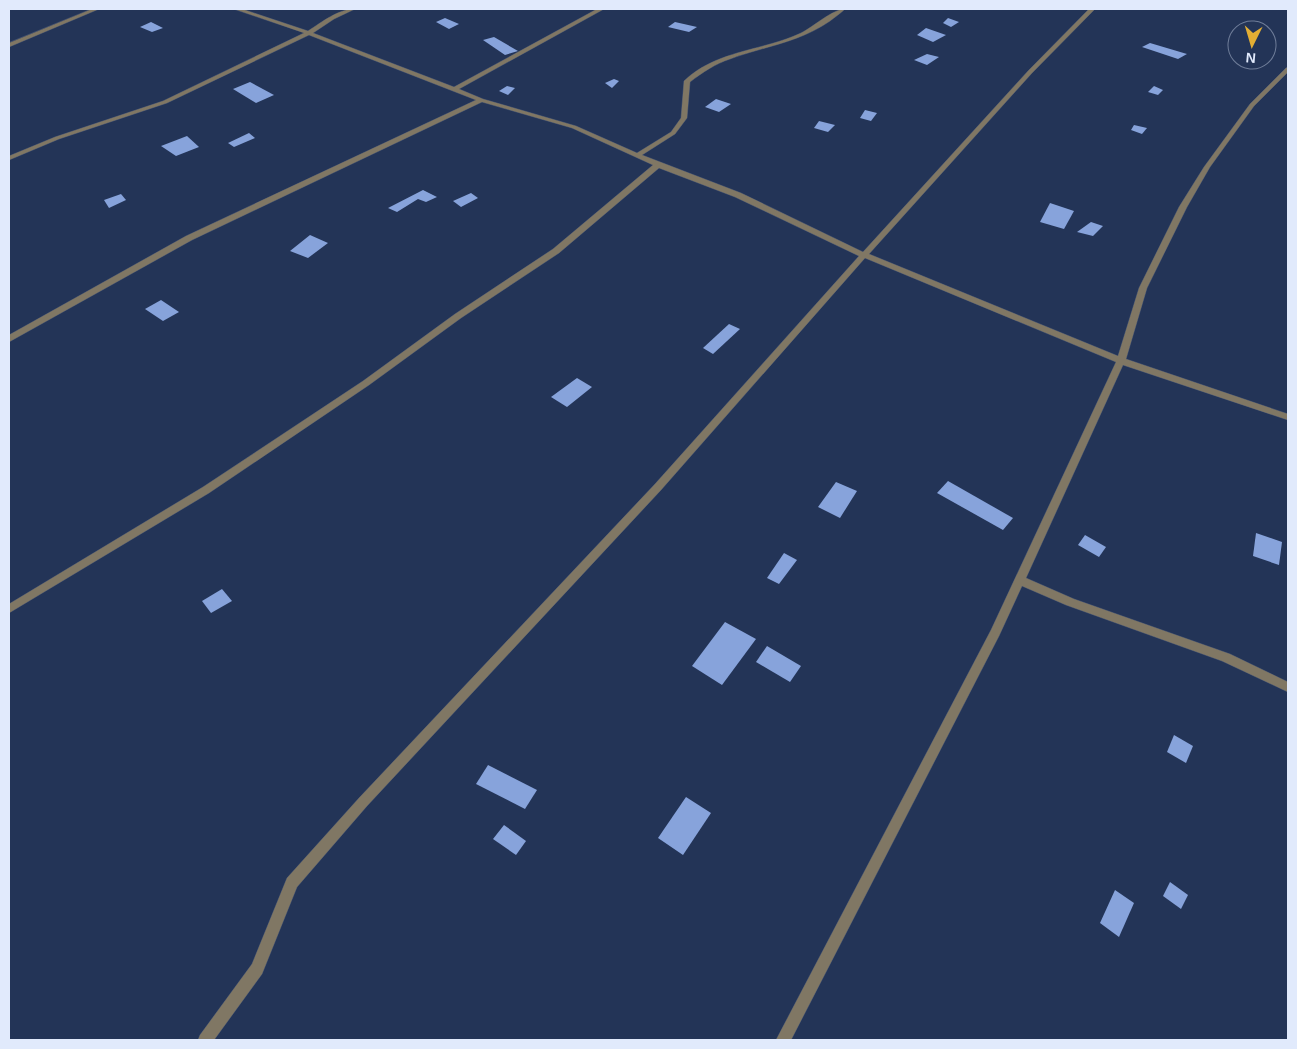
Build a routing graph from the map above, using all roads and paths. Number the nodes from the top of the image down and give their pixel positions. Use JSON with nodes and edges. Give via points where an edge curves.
{"nodes":[{"id":1,"x":96,"y":9,"type":"edge"},
{"id":2,"x":237,"y":9,"type":"edge"},
{"id":3,"x":352,"y":9,"type":"edge"},
{"id":4,"x":601,"y":9,"type":"edge"},
{"id":5,"x":842,"y":9,"type":"edge"},
{"id":6,"x":1092,"y":9,"type":"edge"},
{"id":7,"x":309,"y":33,"type":"junction"},
{"id":8,"x":9,"y":45,"type":"edge"},
{"id":9,"x":1288,"y":69,"type":"edge"},
{"id":10,"x":455,"y":89,"type":"junction"},
{"id":11,"x":481,"y":100,"type":"junction"},
{"id":12,"x":638,"y":155,"type":"junction"},
{"id":13,"x":9,"y":158,"type":"edge"},
{"id":14,"x":658,"y":165,"type":"junction"},
{"id":15,"x":864,"y":255,"type":"junction"},
{"id":16,"x":9,"y":339,"type":"edge"},
{"id":17,"x":1121,"y":361,"type":"junction"},
{"id":18,"x":1288,"y":417,"type":"edge"},
{"id":19,"x":1020,"y":580,"type":"junction"},
{"id":20,"x":9,"y":608,"type":"edge"},
{"id":21,"x":1288,"y":686,"type":"edge"},
{"id":22,"x":206,"y":1040,"type":"edge"},
{"id":23,"x":783,"y":1040,"type":"edge"}],
"edges":[{"from":1,"to":8,"type":"street"},
{"from":2,"to":7,"type":"street"},
{"from":3,"to":7,"type":"street"},
{"from":4,"to":10,"type":"street"},
{"from":5,"to":12,"type":"street","via":[[816,28],[795,38],[738,53],[702,68],[687,81],[684,118],[673,133]]},
{"from":6,"to":15,"type":"street","via":[[1030,72]]},
{"from":7,"to":10,"type":"street"},
{"from":7,"to":13,"type":"street","via":[[165,102],[57,138]]},
{"from":9,"to":17,"type":"street","via":[[1252,105],[1207,167],[1183,207],[1143,288]]},
{"from":10,"to":11,"type":"street"},
{"from":11,"to":12,"type":"street","via":[[574,128]]},
{"from":11,"to":16,"type":"street","via":[[189,238]]},
{"from":12,"to":14,"type":"street"},
{"from":14,"to":15,"type":"street","via":[[738,195]]},
{"from":14,"to":20,"type":"street","via":[[556,251],[458,316],[366,383],[206,490]]},
{"from":15,"to":17,"type":"street"},
{"from":15,"to":22,"type":"street","via":[[658,487],[363,802],[292,883],[257,969]]},
{"from":17,"to":18,"type":"street"},
{"from":17,"to":19,"type":"street"},
{"from":19,"to":21,"type":"street","via":[[1086,608],[1226,656]]},
{"from":19,"to":23,"type":"street"}]}
